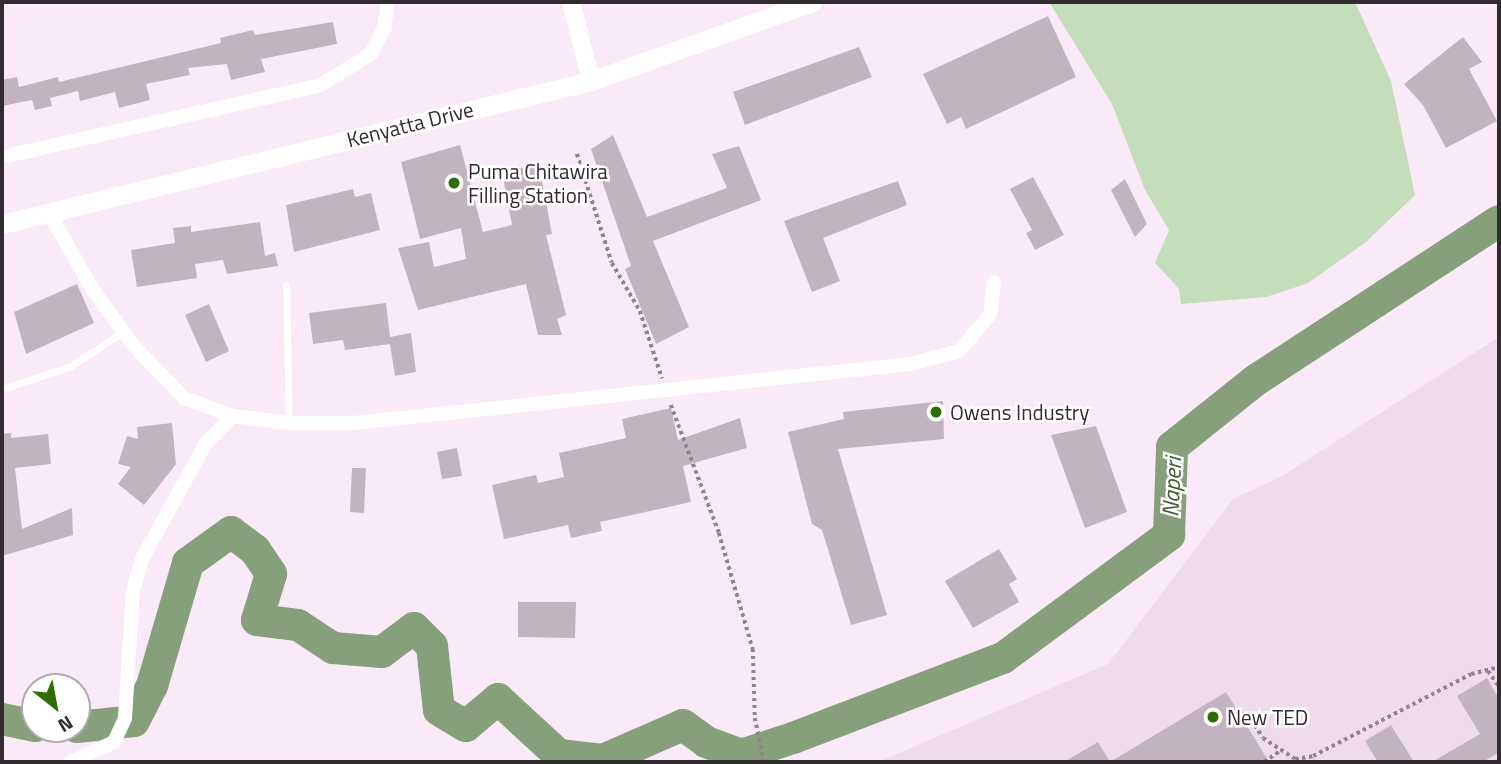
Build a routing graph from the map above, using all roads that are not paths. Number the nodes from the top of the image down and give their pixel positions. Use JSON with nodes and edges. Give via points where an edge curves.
{"nodes":[{"id":1,"x":388,"y":2,"type":"edge"},
{"id":2,"x":571,"y":2,"type":"edge"},
{"id":3,"x":812,"y":2,"type":"edge"},
{"id":4,"x":592,"y":81,"type":"junction"},
{"id":5,"x":2,"y":157,"type":"edge"},
{"id":6,"x":49,"y":214,"type":"junction"},
{"id":7,"x":2,"y":224,"type":"edge"},
{"id":8,"x":994,"y":282,"type":"dead end"},
{"id":9,"x":286,"y":285,"type":"dead end"},
{"id":10,"x":123,"y":332,"type":"junction"},
{"id":11,"x":2,"y":389,"type":"edge"},
{"id":12,"x":233,"y":416,"type":"junction"},
{"id":13,"x":289,"y":423,"type":"junction"},
{"id":14,"x":71,"y":762,"type":"edge"}],
"edges":[{"from":1,"to":5,"type":"street","via":[[384,29],[371,54],[321,85]]},
{"from":2,"to":4,"type":"street"},
{"from":3,"to":4,"type":"main road","name":"Kenyatta Drive"},
{"from":4,"to":6,"type":"main road","name":"Kenyatta Drive"},
{"from":6,"to":7,"type":"main road","name":"Kenyatta Drive"},
{"from":6,"to":10,"type":"street","via":[[67,251]]},
{"from":8,"to":13,"type":"street","via":[[990,315],[960,351],[911,365],[354,424]]},
{"from":9,"to":13,"type":"lane"},
{"from":10,"to":11,"type":"lane","via":[[71,366]]},
{"from":10,"to":12,"type":"street","via":[[184,398]]},
{"from":12,"to":13,"type":"street"},
{"from":12,"to":14,"type":"street","via":[[206,443],[144,557],[133,591],[125,719],[114,743]]}]}
